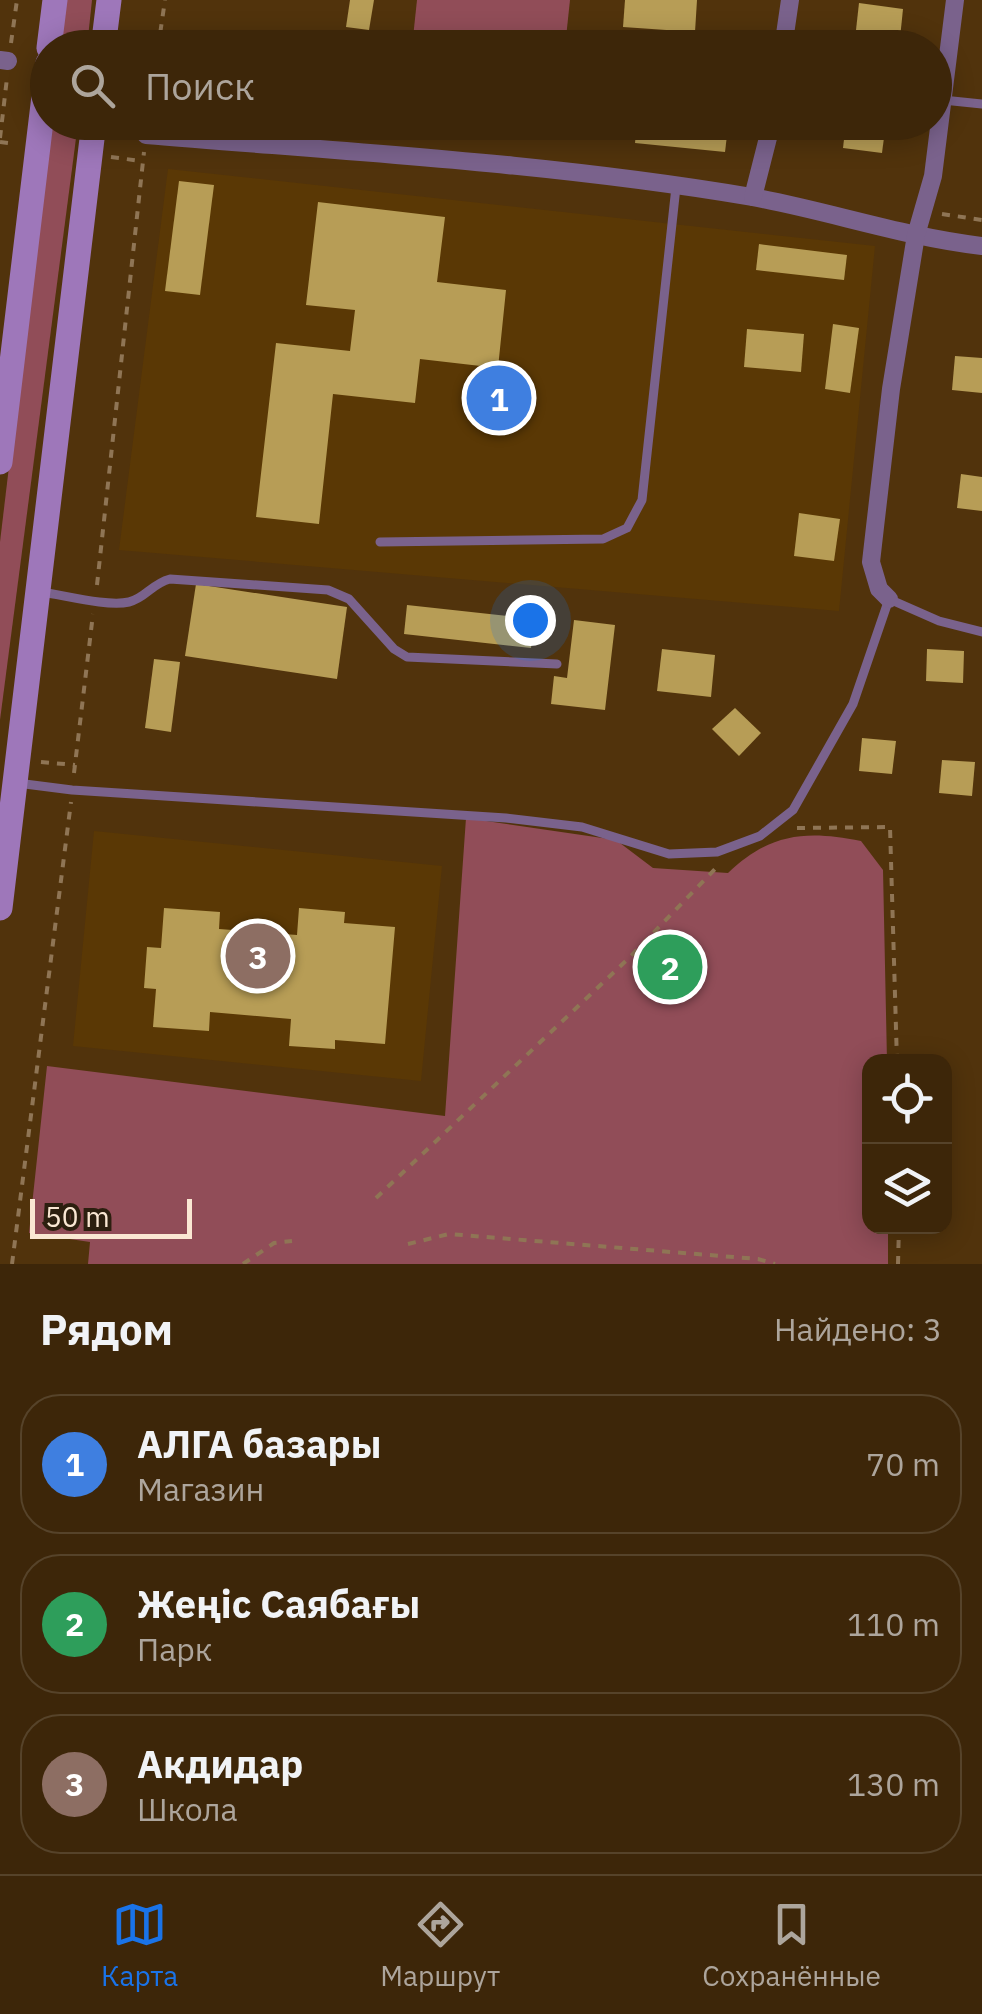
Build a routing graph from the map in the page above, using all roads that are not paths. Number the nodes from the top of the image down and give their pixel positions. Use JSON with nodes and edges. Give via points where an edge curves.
{"nodes":[{"id":1,"x":55,"y":0,"type":"edge"},
{"id":2,"x":109,"y":0,"type":"edge"},
{"id":3,"x":790,"y":0,"type":"edge"},
{"id":4,"x":955,"y":0,"type":"edge"},
{"id":5,"x":52,"y":30,"type":"edge"},
{"id":6,"x":105,"y":30,"type":"edge"},
{"id":7,"x":786,"y":30,"type":"edge"},
{"id":8,"x":951,"y":30,"type":"edge"},
{"id":9,"x":952,"y":101,"type":"edge"},
{"id":10,"x":982,"y":104,"type":"edge"},
{"id":11,"x":39,"y":140,"type":"edge"},
{"id":12,"x":92,"y":140,"type":"edge"},
{"id":13,"x":214,"y":140,"type":"edge"},
{"id":14,"x":767,"y":140,"type":"edge"},
{"id":15,"x":938,"y":140,"type":"edge"},
{"id":16,"x":676,"y":187,"type":"junction"},
{"id":17,"x":753,"y":197,"type":"junction"},
{"id":18,"x":916,"y":235,"type":"junction"},
{"id":19,"x":982,"y":246,"type":"edge"},
{"id":20,"x":0,"y":462,"type":"edge"},
{"id":21,"x":380,"y":542,"type":"dead end"},
{"id":22,"x":39,"y":592,"type":"junction"},
{"id":23,"x":889,"y":599,"type":"junction"},
{"id":24,"x":982,"y":632,"type":"edge"},
{"id":25,"x":557,"y":664,"type":"dead end"},
{"id":26,"x":15,"y":783,"type":"junction"},
{"id":27,"x":0,"y":908,"type":"edge"}],
"edges":[{"from":1,"to":5,"type":"main road"},
{"from":2,"to":6,"type":"main road"},
{"from":3,"to":7,"type":"street"},
{"from":4,"to":8,"type":"street"},
{"from":9,"to":10,"type":"lane"},
{"from":11,"to":20,"type":"main road"},
{"from":12,"to":22,"type":"main road"},
{"from":13,"to":16,"type":"street"},
{"from":14,"to":17,"type":"street"},
{"from":15,"to":18,"type":"street"},
{"from":16,"to":17,"type":"street"},
{"from":16,"to":21,"type":"lane","via":[[642,500],[628,528],[603,539]]},
{"from":17,"to":18,"type":"street"},
{"from":18,"to":19,"type":"street"},
{"from":18,"to":23,"type":"street","via":[[871,562]]},
{"from":22,"to":25,"type":"lane","via":[[124,603],[170,579],[328,590],[349,599],[407,657]]},
{"from":22,"to":26,"type":"main road"},
{"from":23,"to":24,"type":"lane"},
{"from":23,"to":26,"type":"lane","via":[[853,704],[793,810],[760,836],[717,852],[669,854],[582,827],[506,818]]},
{"from":26,"to":27,"type":"main road"}]}
